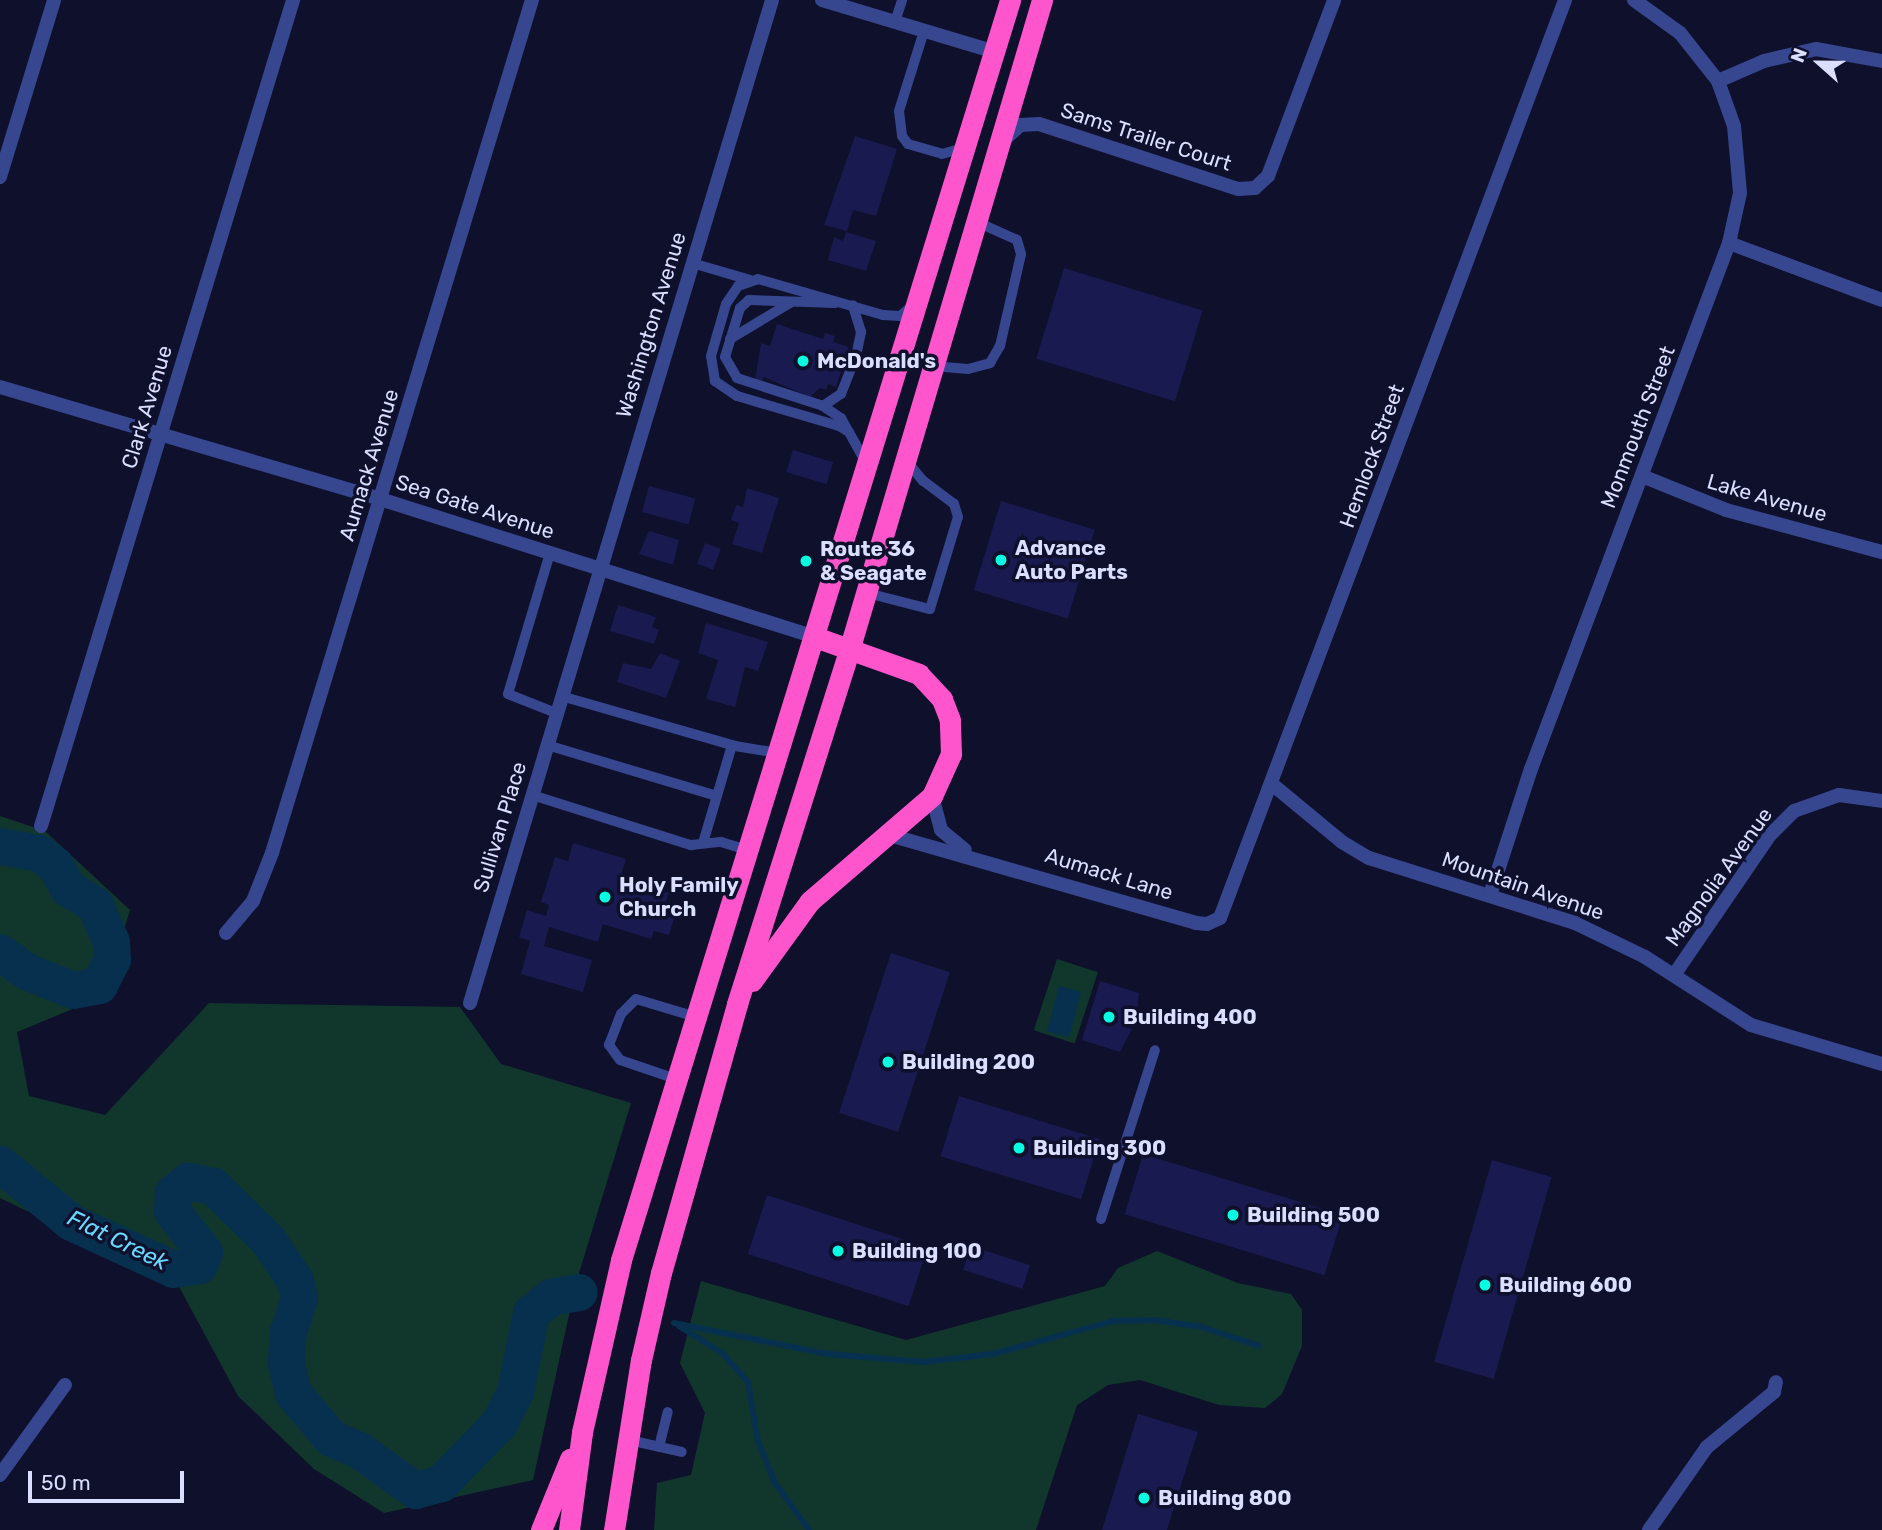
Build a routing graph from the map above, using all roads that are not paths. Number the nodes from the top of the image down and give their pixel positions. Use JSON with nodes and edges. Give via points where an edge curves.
{"nodes":[{"id":1,"x":54,"y":0,"type":"edge"},
{"id":2,"x":293,"y":0,"type":"edge"},
{"id":3,"x":532,"y":0,"type":"edge"},
{"id":4,"x":772,"y":0,"type":"edge"},
{"id":5,"x":822,"y":0,"type":"edge"},
{"id":6,"x":902,"y":0,"type":"edge"},
{"id":7,"x":1010,"y":0,"type":"edge"},
{"id":8,"x":1042,"y":0,"type":"edge"},
{"id":9,"x":1334,"y":0,"type":"edge"},
{"id":10,"x":1565,"y":0,"type":"edge"},
{"id":11,"x":1634,"y":0,"type":"edge"},
{"id":12,"x":895,"y":22,"type":"junction"},
{"id":13,"x":923,"y":31,"type":"junction"},
{"id":14,"x":995,"y":52,"type":"junction"},
{"id":15,"x":1882,"y":61,"type":"edge"},
{"id":16,"x":1718,"y":82,"type":"junction"},
{"id":17,"x":968,"y":140,"type":"junction"},
{"id":18,"x":996,"y":149,"type":"junction"},
{"id":19,"x":0,"y":177,"type":"edge"},
{"id":20,"x":975,"y":221,"type":"junction"},
{"id":21,"x":1729,"y":243,"type":"junction"},
{"id":22,"x":692,"y":262,"type":"junction"},
{"id":23,"x":751,"y":280,"type":"junction"},
{"id":24,"x":1882,"y":300,"type":"edge"},
{"id":25,"x":916,"y":301,"type":"junction"},
{"id":26,"x":790,"y":303,"type":"junction"},
{"id":27,"x":849,"y":304,"type":"junction"},
{"id":28,"x":729,"y":341,"type":"junction"},
{"id":29,"x":933,"y":366,"type":"junction"},
{"id":30,"x":0,"y":387,"type":"edge"},
{"id":31,"x":823,"y":406,"type":"junction"},
{"id":32,"x":849,"y":432,"type":"junction"},
{"id":33,"x":160,"y":435,"type":"junction"},
{"id":34,"x":906,"y":459,"type":"junction"},
{"id":35,"x":866,"y":465,"type":"junction"},
{"id":36,"x":1642,"y":476,"type":"junction"},
{"id":37,"x":380,"y":499,"type":"junction"},
{"id":38,"x":1882,"y":552,"type":"edge"},
{"id":39,"x":550,"y":553,"type":"junction"},
{"id":40,"x":599,"y":568,"type":"junction"},
{"id":41,"x":866,"y":593,"type":"junction"},
{"id":42,"x":815,"y":637,"type":"junction"},
{"id":43,"x":850,"y":647,"type":"junction"},
{"id":44,"x":571,"y":663,"type":"joint"},
{"id":45,"x":561,"y":696,"type":"junction"},
{"id":46,"x":556,"y":713,"type":"junction"},
{"id":47,"x":547,"y":745,"type":"junction"},
{"id":48,"x":732,"y":745,"type":"junction"},
{"id":49,"x":779,"y":753,"type":"junction"},
{"id":50,"x":1273,"y":785,"type":"junction"},
{"id":51,"x":531,"y":795,"type":"junction"},
{"id":52,"x":717,"y":796,"type":"junction"},
{"id":53,"x":932,"y":796,"type":"junction"},
{"id":54,"x":1882,"y":801,"type":"edge"},
{"id":55,"x":41,"y":826,"type":"dead end"},
{"id":56,"x":886,"y":834,"type":"junction"},
{"id":57,"x":703,"y":844,"type":"junction"},
{"id":58,"x":748,"y":850,"type":"junction"},
{"id":59,"x":993,"y":861,"type":"junction"},
{"id":60,"x":1490,"y":895,"type":"junction"},
{"id":61,"x":1213,"y":923,"type":"joint"},
{"id":62,"x":226,"y":933,"type":"dead end"},
{"id":63,"x":1674,"y":975,"type":"junction"},
{"id":64,"x":470,"y":1003,"type":"dead end"},
{"id":65,"x":737,"y":1004,"type":"junction"},
{"id":66,"x":696,"y":1017,"type":"junction"},
{"id":67,"x":1155,"y":1050,"type":"dead end"},
{"id":68,"x":1882,"y":1064,"type":"edge"},
{"id":69,"x":676,"y":1079,"type":"junction"},
{"id":70,"x":1101,"y":1219,"type":"dead end"},
{"id":71,"x":1776,"y":1382,"type":"dead end"},
{"id":72,"x":65,"y":1385,"type":"dead end"},
{"id":73,"x":668,"y":1412,"type":"dead end"},
{"id":74,"x":582,"y":1432,"type":"junction"},
{"id":75,"x":628,"y":1439,"type":"junction"},
{"id":76,"x":659,"y":1447,"type":"junction"},
{"id":77,"x":682,"y":1452,"type":"dead end"},
{"id":78,"x":0,"y":1475,"type":"edge"},
{"id":79,"x":541,"y":1530,"type":"edge"},
{"id":80,"x":569,"y":1530,"type":"edge"},
{"id":81,"x":614,"y":1530,"type":"edge"},
{"id":82,"x":1650,"y":1530,"type":"edge"}],
"edges":[{"from":1,"to":19,"type":"street"},
{"from":2,"to":33,"type":"street","name":"Clark Avenue"},
{"from":3,"to":37,"type":"street","name":"Aumack Avenue"},
{"from":4,"to":22,"type":"street","name":"Washington Avenue"},
{"from":5,"to":12,"type":"street"},
{"from":6,"to":12,"type":"lane"},
{"from":7,"to":14,"type":"highway"},
{"from":8,"to":18,"type":"highway"},
{"from":9,"to":18,"type":"street","name":"Sams Trailer Court","via":[[1268,176],[1255,188],[1238,190],[1039,124],[1020,125]]},
{"from":10,"to":50,"type":"street","name":"Hemlock Street"},
{"from":11,"to":16,"type":"street","name":"Monmouth Street","via":[[1680,33]]},
{"from":12,"to":13,"type":"street"},
{"from":13,"to":14,"type":"street"},
{"from":13,"to":17,"type":"lane","via":[[899,111],[902,136],[908,144],[951,155]]},
{"from":14,"to":17,"type":"highway"},
{"from":15,"to":16,"type":"street","via":[[1816,49],[1764,61]]},
{"from":16,"to":21,"type":"street","name":"Monmouth Street","via":[[1740,158],[1740,193]]},
{"from":17,"to":25,"type":"highway"},
{"from":18,"to":20,"type":"highway"},
{"from":20,"to":29,"type":"highway"},
{"from":20,"to":29,"type":"lane","via":[[1017,240],[1021,254],[1000,346],[990,363],[968,369]]},
{"from":21,"to":24,"type":"street"},
{"from":21,"to":36,"type":"street","name":"Monmouth Street"},
{"from":22,"to":23,"type":"lane"},
{"from":22,"to":40,"type":"street","name":"Washington Avenue"},
{"from":23,"to":27,"type":"lane","via":[[767,279]]},
{"from":23,"to":32,"type":"lane","via":[[733,290],[726,304],[711,356],[715,381],[737,396]]},
{"from":25,"to":27,"type":"lane","via":[[900,316]]},
{"from":25,"to":35,"type":"highway"},
{"from":26,"to":27,"type":"lane"},
{"from":26,"to":28,"type":"lane"},
{"from":26,"to":28,"type":"lane","via":[[761,297],[749,300],[740,308]]},
{"from":27,"to":31,"type":"lane","via":[[861,324],[860,344],[845,388],[835,402]]},
{"from":28,"to":31,"type":"lane","via":[[727,364],[737,378]]},
{"from":29,"to":34,"type":"highway"},
{"from":30,"to":33,"type":"street","name":"Sea Gate Avenue"},
{"from":31,"to":32,"type":"lane","via":[[841,418]]},
{"from":32,"to":35,"type":"lane"},
{"from":33,"to":37,"type":"street","name":"Sea Gate Avenue"},
{"from":33,"to":55,"type":"street","name":"Clark Avenue"},
{"from":34,"to":41,"type":"highway"},
{"from":34,"to":41,"type":"lane","via":[[923,481],[954,504],[958,517],[930,609]]},
{"from":35,"to":42,"type":"highway"},
{"from":36,"to":38,"type":"street","name":"Lake Avenue","via":[[1726,510]]},
{"from":36,"to":60,"type":"street","name":"Monmouth Street","via":[[1531,769]]},
{"from":37,"to":39,"type":"street","name":"Sea Gate Avenue"},
{"from":37,"to":62,"type":"street","name":"Aumack Avenue","via":[[272,853],[253,901]]},
{"from":39,"to":40,"type":"street","name":"Sea Gate Avenue"},
{"from":39,"to":46,"type":"lane","via":[[508,694]]},
{"from":40,"to":42,"type":"street","name":"Sea Gate Avenue"},
{"from":40,"to":44,"type":"street","name":"Washington Avenue"},
{"from":41,"to":43,"type":"highway"},
{"from":42,"to":43,"type":"highway"},
{"from":42,"to":49,"type":"highway"},
{"from":43,"to":53,"type":"highway","via":[[919,674],[942,699],[950,720],[951,754]]},
{"from":43,"to":65,"type":"highway"},
{"from":44,"to":45,"type":"street","name":"Sullivan Place"},
{"from":45,"to":46,"type":"street","name":"Sullivan Place"},
{"from":45,"to":48,"type":"lane"},
{"from":46,"to":47,"type":"street","name":"Sullivan Place"},
{"from":47,"to":51,"type":"street","name":"Sullivan Place"},
{"from":47,"to":52,"type":"lane"},
{"from":48,"to":49,"type":"lane"},
{"from":48,"to":52,"type":"lane"},
{"from":49,"to":58,"type":"highway"},
{"from":50,"to":60,"type":"street","name":"Mountain Avenue","via":[[1352,849]]},
{"from":50,"to":61,"type":"street","name":"Hemlock Street","via":[[1225,911]]},
{"from":51,"to":57,"type":"lane","via":[[691,845]]},
{"from":51,"to":64,"type":"street","name":"Sullivan Place"},
{"from":52,"to":57,"type":"lane"},
{"from":53,"to":56,"type":"highway"},
{"from":53,"to":59,"type":"street","name":"Aumack Lane","via":[[936,823],[947,837]]},
{"from":54,"to":63,"type":"street","name":"Magnolia Avenue","via":[[1839,795],[1817,799],[1787,817]]},
{"from":56,"to":59,"type":"street","name":"Aumack Lane"},
{"from":56,"to":65,"type":"highway","via":[[810,901]]},
{"from":57,"to":58,"type":"lane","via":[[721,842]]},
{"from":58,"to":66,"type":"highway"},
{"from":59,"to":61,"type":"street","name":"Aumack Lane","via":[[1196,923]]},
{"from":60,"to":63,"type":"street","name":"Mountain Avenue","via":[[1574,923]]},
{"from":63,"to":68,"type":"street","name":"Mountain Avenue","via":[[1751,1025]]},
{"from":65,"to":75,"type":"highway","via":[[661,1273]]},
{"from":66,"to":69,"type":"highway"},
{"from":66,"to":69,"type":"lane","via":[[636,999],[621,1014],[608,1045],[620,1060]]},
{"from":67,"to":70,"type":"lane"},
{"from":69,"to":74,"type":"highway","via":[[621,1260]]},
{"from":71,"to":82,"type":"street","via":[[1774,1392],[1707,1447]]},
{"from":72,"to":78,"type":"street"},
{"from":73,"to":76,"type":"lane"},
{"from":74,"to":79,"type":"highway"},
{"from":74,"to":80,"type":"highway"},
{"from":75,"to":76,"type":"lane"},
{"from":75,"to":81,"type":"highway"},
{"from":76,"to":77,"type":"lane"}]}
